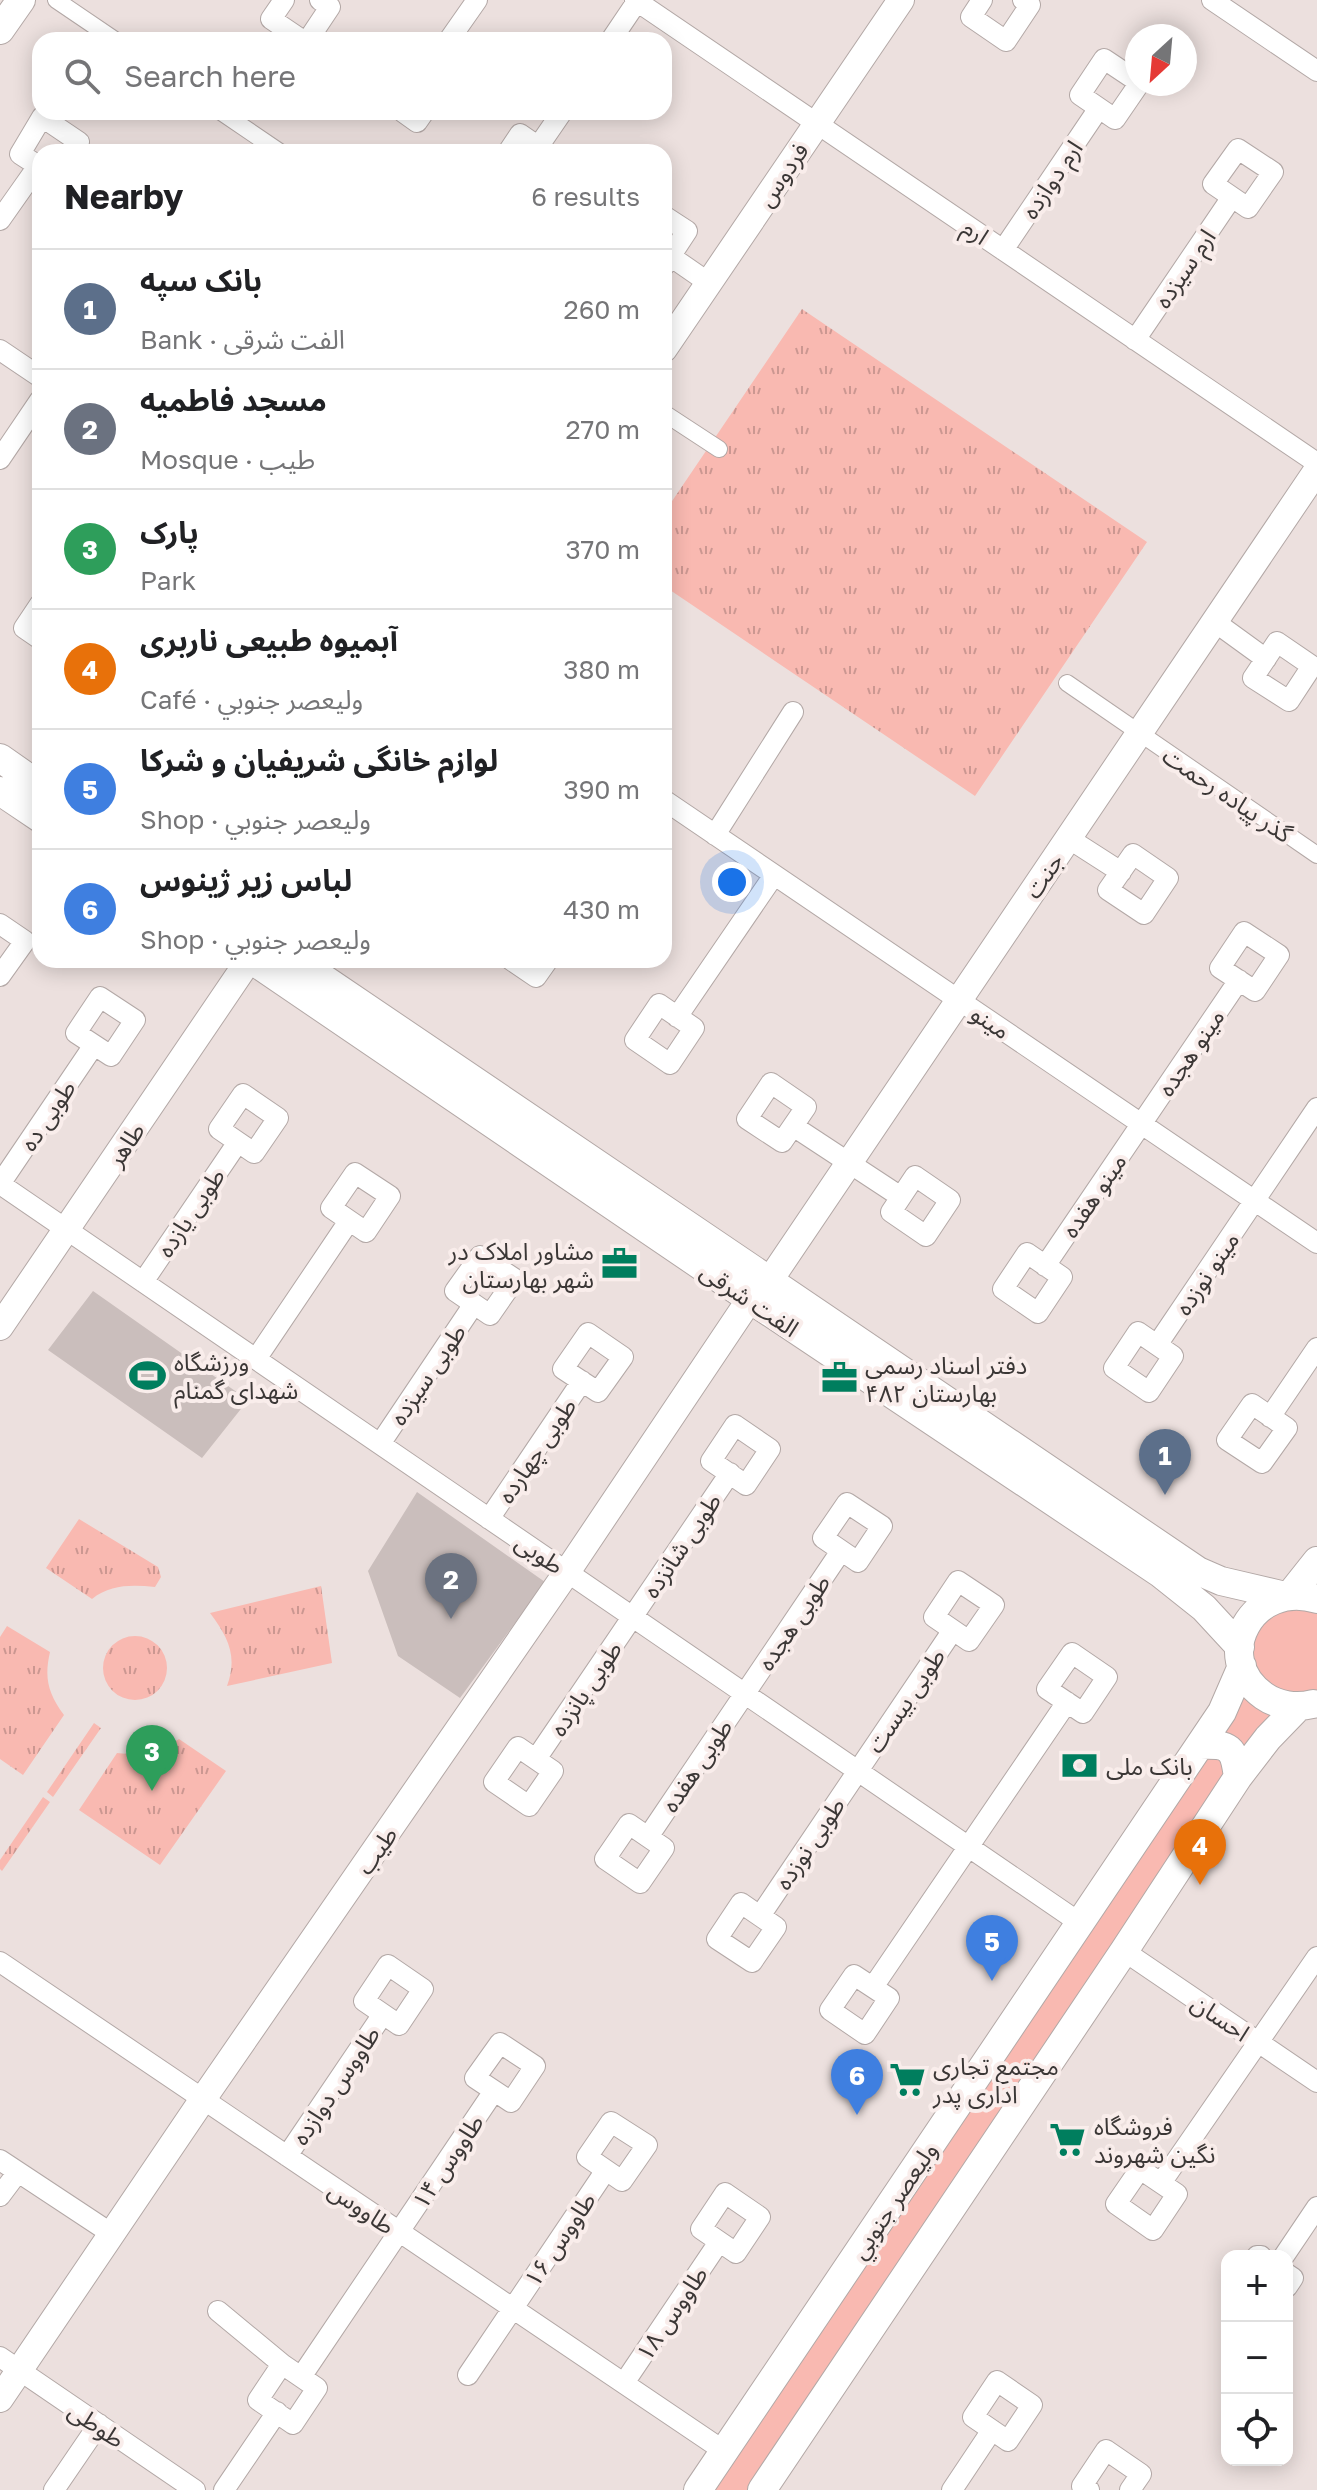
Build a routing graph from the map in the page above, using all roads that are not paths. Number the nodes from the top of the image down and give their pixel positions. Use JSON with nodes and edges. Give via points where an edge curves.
{"nodes":[{"id":1,"x":21,"y":0,"type":"edge"},
{"id":2,"x":56,"y":0,"type":"edge"},
{"id":3,"x":284,"y":0,"type":"edge"},
{"id":4,"x":320,"y":0,"type":"edge"},
{"id":5,"x":477,"y":0,"type":"edge"},
{"id":6,"x":637,"y":0,"type":"edge"},
{"id":7,"x":901,"y":0,"type":"edge"},
{"id":8,"x":982,"y":0,"type":"edge"},
{"id":9,"x":1023,"y":0,"type":"edge"},
{"id":10,"x":1212,"y":0,"type":"edge"},
{"id":11,"x":0,"y":30,"type":"edge"},
{"id":12,"x":103,"y":32,"type":"edge"},
{"id":13,"x":292,"y":32,"type":"edge"},
{"id":14,"x":311,"y":32,"type":"edge"},
{"id":15,"x":455,"y":32,"type":"edge"},
{"id":16,"x":616,"y":32,"type":"edge"},
{"id":17,"x":1317,"y":71,"type":"edge"},
{"id":18,"x":1125,"y":74,"type":"edge"},
{"id":19,"x":1130,"y":96,"type":"edge"},
{"id":20,"x":1099,"y":108,"type":"junction"},
{"id":21,"x":40,"y":120,"type":"edge"},
{"id":22,"x":46,"y":120,"type":"edge"},
{"id":23,"x":233,"y":120,"type":"edge"},
{"id":24,"x":558,"y":120,"type":"edge"},
{"id":25,"x":817,"y":123,"type":"junction"},
{"id":26,"x":78,"y":144,"type":"edge"},
{"id":27,"x":268,"y":144,"type":"edge"},
{"id":28,"x":513,"y":144,"type":"edge"},
{"id":29,"x":535,"y":144,"type":"edge"},
{"id":30,"x":545,"y":144,"type":"edge"},
{"id":31,"x":32,"y":162,"type":"edge"},
{"id":32,"x":32,"y":176,"type":"edge"},
{"id":33,"x":1232,"y":197,"type":"dead end"},
{"id":34,"x":0,"y":220,"type":"edge"},
{"id":35,"x":672,"y":221,"type":"edge"},
{"id":36,"x":1003,"y":250,"type":"junction"},
{"id":37,"x":672,"y":254,"type":"edge"},
{"id":38,"x":672,"y":264,"type":"edge"},
{"id":39,"x":709,"y":283,"type":"junction"},
{"id":40,"x":672,"y":337,"type":"edge"},
{"id":41,"x":1135,"y":340,"type":"junction"},
{"id":42,"x":0,"y":350,"type":"edge"},
{"id":43,"x":32,"y":372,"type":"edge"},
{"id":44,"x":32,"y":412,"type":"edge"},
{"id":45,"x":672,"y":418,"type":"edge"},
{"id":46,"x":719,"y":449,"type":"dead end"},
{"id":47,"x":0,"y":459,"type":"edge"},
{"id":48,"x":1317,"y":463,"type":"edge"},
{"id":49,"x":1317,"y":470,"type":"edge"},
{"id":50,"x":32,"y":616,"type":"edge"},
{"id":51,"x":1215,"y":622,"type":"junction"},
{"id":52,"x":32,"y":634,"type":"edge"},
{"id":53,"x":1266,"y":659,"type":"dead end"},
{"id":54,"x":1067,"y":683,"type":"dead end"},
{"id":55,"x":793,"y":712,"type":"dead end"},
{"id":56,"x":1139,"y":734,"type":"junction"},
{"id":57,"x":0,"y":758,"type":"edge"},
{"id":58,"x":32,"y":780,"type":"edge"},
{"id":59,"x":0,"y":791,"type":"edge"},
{"id":60,"x":672,"y":805,"type":"edge"},
{"id":61,"x":32,"y":813,"type":"edge"},
{"id":62,"x":715,"y":835,"type":"junction"},
{"id":63,"x":1068,"y":838,"type":"junction"},
{"id":64,"x":1317,"y":855,"type":"edge"},
{"id":65,"x":1121,"y":872,"type":"dead end"},
{"id":66,"x":774,"y":875,"type":"junction"},
{"id":67,"x":0,"y":924,"type":"edge"},
{"id":68,"x":245,"y":968,"type":"edge"},
{"id":69,"x":263,"y":968,"type":"edge"},
{"id":70,"x":307,"y":968,"type":"edge"},
{"id":71,"x":523,"y":968,"type":"edge"},
{"id":72,"x":542,"y":968,"type":"edge"},
{"id":73,"x":0,"y":976,"type":"edge"},
{"id":74,"x":1239,"y":980,"type":"dead end"},
{"id":75,"x":959,"y":1000,"type":"junction"},
{"id":76,"x":677,"y":1017,"type":"dead end"},
{"id":77,"x":94,"y":1045,"type":"dead end"},
{"id":78,"x":1317,"y":1108,"type":"edge"},
{"id":79,"x":1142,"y":1124,"type":"junction"},
{"id":80,"x":793,"y":1126,"type":"dead end"},
{"id":81,"x":238,"y":1142,"type":"dead end"},
{"id":82,"x":849,"y":1163,"type":"junction"},
{"id":83,"x":0,"y":1184,"type":"edge"},
{"id":84,"x":901,"y":1197,"type":"dead end"},
{"id":85,"x":1255,"y":1201,"type":"junction"},
{"id":86,"x":349,"y":1221,"type":"dead end"},
{"id":87,"x":66,"y":1229,"type":"junction"},
{"id":88,"x":1317,"y":1243,"type":"edge"},
{"id":89,"x":1045,"y":1266,"type":"dead end"},
{"id":90,"x":143,"y":1282,"type":"junction"},
{"id":91,"x":760,"y":1290,"type":"junction"},
{"id":92,"x":474,"y":1304,"type":"dead end"},
{"id":93,"x":0,"y":1327,"type":"edge"},
{"id":94,"x":1157,"y":1345,"type":"dead end"},
{"id":95,"x":1317,"y":1348,"type":"edge"},
{"id":96,"x":256,"y":1359,"type":"junction"},
{"id":97,"x":582,"y":1381,"type":"dead end"},
{"id":98,"x":1270,"y":1417,"type":"dead end"},
{"id":99,"x":380,"y":1444,"type":"junction"},
{"id":100,"x":730,"y":1473,"type":"dead end"},
{"id":101,"x":489,"y":1519,"type":"junction"},
{"id":102,"x":841,"y":1551,"type":"dead end"},
{"id":103,"x":1317,"y":1561,"type":"edge"},
{"id":104,"x":567,"y":1572,"type":"junction"},
{"id":105,"x":1297,"y":1596,"type":"edge"},
{"id":106,"x":633,"y":1617,"type":"junction"},
{"id":107,"x":953,"y":1630,"type":"dead end"},
{"id":108,"x":1241,"y":1657,"type":"junction"},
{"id":109,"x":745,"y":1693,"type":"junction"},
{"id":110,"x":1067,"y":1702,"type":"dead end"},
{"id":111,"x":1311,"y":1704,"type":"edge"},
{"id":112,"x":1200,"y":1745,"type":"junction"},
{"id":113,"x":536,"y":1759,"type":"dead end"},
{"id":114,"x":858,"y":1771,"type":"junction"},
{"id":115,"x":1238,"y":1777,"type":"junction"},
{"id":116,"x":648,"y":1837,"type":"dead end"},
{"id":117,"x":968,"y":1846,"type":"junction"},
{"id":118,"x":760,"y":1916,"type":"dead end"},
{"id":119,"x":1080,"y":1923,"type":"junction"},
{"id":120,"x":1124,"y":1951,"type":"junction"},
{"id":121,"x":1317,"y":1957,"type":"edge"},
{"id":122,"x":0,"y":1962,"type":"edge"},
{"id":123,"x":873,"y":1987,"type":"dead end"},
{"id":124,"x":383,"y":2014,"type":"dead end"},
{"id":125,"x":1259,"y":2043,"type":"junction"},
{"id":126,"x":1317,"y":2082,"type":"edge"},
{"id":127,"x":494,"y":2091,"type":"dead end"},
{"id":128,"x":203,"y":2099,"type":"junction"},
{"id":129,"x":287,"y":2156,"type":"junction"},
{"id":130,"x":0,"y":2160,"type":"edge"},
{"id":131,"x":606,"y":2170,"type":"dead end"},
{"id":132,"x":18,"y":2172,"type":"junction"},
{"id":133,"x":1161,"y":2183,"type":"dead end"},
{"id":134,"x":0,"y":2196,"type":"edge"},
{"id":135,"x":1317,"y":2207,"type":"edge"},
{"id":136,"x":399,"y":2232,"type":"junction"},
{"id":137,"x":112,"y":2234,"type":"junction"},
{"id":138,"x":719,"y":2242,"type":"dead end"},
{"id":139,"x":1288,"y":2250,"type":"edge"},
{"id":140,"x":512,"y":2308,"type":"junction"},
{"id":141,"x":218,"y":2311,"type":"dead end"},
{"id":142,"x":10,"y":2364,"type":"edge"},
{"id":143,"x":282,"y":2364,"type":"junction"},
{"id":144,"x":468,"y":2375,"type":"dead end"},
{"id":145,"x":301,"y":2377,"type":"junction"},
{"id":146,"x":624,"y":2383,"type":"junction"},
{"id":147,"x":0,"y":2399,"type":"edge"},
{"id":148,"x":277,"y":2412,"type":"junction"},
{"id":149,"x":99,"y":2424,"type":"junction"},
{"id":150,"x":992,"y":2430,"type":"dead end"},
{"id":151,"x":724,"y":2451,"type":"junction"},
{"id":152,"x":768,"y":2488,"type":"edge"},
{"id":153,"x":54,"y":2490,"type":"edge"},
{"id":154,"x":195,"y":2490,"type":"edge"},
{"id":155,"x":224,"y":2490,"type":"edge"},
{"id":156,"x":698,"y":2490,"type":"edge"},
{"id":157,"x":952,"y":2490,"type":"edge"},
{"id":158,"x":1089,"y":2490,"type":"edge"},
{"id":159,"x":1130,"y":2490,"type":"edge"}],
"edges":[{"from":1,"to":11,"type":"main road"},
{"from":2,"to":12,"type":"street"},
{"from":3,"to":13,"type":"street","via":[[271,19]]},
{"from":4,"to":14,"type":"street","via":[[330,7]]},
{"from":5,"to":15,"type":"street"},
{"from":6,"to":16,"type":"street"},
{"from":6,"to":25,"type":"street","name":"ارم"},
{"from":7,"to":25,"type":"street","name":"فردوس"},
{"from":8,"to":9,"type":"street","via":[[971,17],[1006,41],[1030,5]]},
{"from":10,"to":17,"type":"street"},
{"from":18,"to":20,"type":"street","via":[[1104,59],[1080,95]]},
{"from":19,"to":20,"type":"street","via":[[1115,119]]},
{"from":20,"to":36,"type":"street","name":"ارم دوازده"},
{"from":21,"to":31,"type":"street","via":[[20,154]]},
{"from":22,"to":26,"type":"street"},
{"from":23,"to":27,"type":"street"},
{"from":24,"to":30,"type":"street"},
{"from":25,"to":36,"type":"street","name":"ارم"},
{"from":25,"to":39,"type":"street","name":"فردوس"},
{"from":28,"to":29,"type":"street","via":[[520,134]]},
{"from":32,"to":34,"type":"street"},
{"from":33,"to":41,"type":"street","name":"ارم سیزده"},
{"from":35,"to":37,"type":"street","via":[[687,231]]},
{"from":36,"to":41,"type":"street","name":"ارم"},
{"from":38,"to":39,"type":"street"},
{"from":39,"to":40,"type":"street","name":"فردوس"},
{"from":41,"to":48,"type":"street","name":"ارم"},
{"from":42,"to":43,"type":"street"},
{"from":44,"to":47,"type":"street"},
{"from":45,"to":46,"type":"street"},
{"from":49,"to":51,"type":"street","name":"جنت"},
{"from":50,"to":52,"type":"street","via":[[24,628]]},
{"from":51,"to":53,"type":"street"},
{"from":51,"to":56,"type":"street","name":"جنت"},
{"from":54,"to":56,"type":"street","name":"گذر پیاده رحمت"},
{"from":55,"to":62,"type":"street"},
{"from":56,"to":63,"type":"street","name":"جنت"},
{"from":56,"to":64,"type":"street","name":"گذر پیاده رحمت"},
{"from":57,"to":58,"type":"main road"},
{"from":59,"to":61,"type":"main road"},
{"from":60,"to":62,"type":"street","name":"مینو"},
{"from":62,"to":66,"type":"street","name":"مینو"},
{"from":63,"to":65,"type":"street"},
{"from":63,"to":75,"type":"street","name":"جنت"},
{"from":66,"to":75,"type":"street","name":"مینو"},
{"from":66,"to":76,"type":"street"},
{"from":67,"to":73,"type":"street","via":[[25,941]]},
{"from":68,"to":87,"type":"street","name":"طاهر"},
{"from":69,"to":91,"type":"main road","name":"الفت شرقی"},
{"from":70,"to":91,"type":"main road","name":"الفت شرقی"},
{"from":71,"to":72,"type":"street","via":[[536,977]]},
{"from":74,"to":79,"type":"street","name":"مینو هجده"},
{"from":75,"to":79,"type":"street","name":"مینو"},
{"from":75,"to":82,"type":"street","name":"جنت"},
{"from":77,"to":83,"type":"street","name":"طوبی ده"},
{"from":78,"to":85,"type":"street","name":"مینو نوزده"},
{"from":79,"to":85,"type":"street","name":"مینو"},
{"from":79,"to":89,"type":"street","name":"مینو هفده"},
{"from":80,"to":82,"type":"street"},
{"from":81,"to":90,"type":"street","name":"طوبی یازده"},
{"from":82,"to":84,"type":"street"},
{"from":82,"to":91,"type":"street","name":"جنت"},
{"from":83,"to":87,"type":"street","name":"طوبی"},
{"from":85,"to":88,"type":"street","name":"مینو"},
{"from":85,"to":94,"type":"street","name":"مینو نوزده"},
{"from":86,"to":96,"type":"street"},
{"from":87,"to":90,"type":"street","name":"طوبی"},
{"from":87,"to":93,"type":"street","name":"طاهر"},
{"from":90,"to":96,"type":"street","name":"طوبی"},
{"from":91,"to":104,"type":"street","name":"طیب"},
{"from":91,"to":105,"type":"main road","name":"الفت شرقی","via":[[1198,1571],[1221,1581]]},
{"from":91,"to":108,"type":"main road","name":"الفت شرقی","via":[[1160,1573],[1204,1608]]},
{"from":92,"to":99,"type":"street","name":"طوبی سیزده"},
{"from":95,"to":98,"type":"street"},
{"from":96,"to":99,"type":"street","name":"طوبی"},
{"from":97,"to":101,"type":"street","name":"طوبی چهارده"},
{"from":99,"to":101,"type":"street","name":"طوبی"},
{"from":100,"to":106,"type":"street","name":"طوبی شانزده"},
{"from":101,"to":104,"type":"street","name":"طوبی"},
{"from":102,"to":109,"type":"street","name":"طوبی هجده"},
{"from":103,"to":105,"type":"main road"},
{"from":104,"to":106,"type":"street","name":"طوبی"},
{"from":104,"to":128,"type":"street","name":"طیب"},
{"from":105,"to":108,"type":"main road","name":"وليعصر جنوبي","via":[[1258,1608],[1242,1633]]},
{"from":106,"to":109,"type":"street","name":"طوبی"},
{"from":106,"to":113,"type":"street","name":"طوبی پانزده"},
{"from":107,"to":114,"type":"street","name":"طوبی بیست"},
{"from":108,"to":111,"type":"main road","name":"الفت شرقی","via":[[1248,1680],[1270,1700]]},
{"from":108,"to":112,"type":"main road","name":"وليعصر جنوبي","via":[[1222,1712]]},
{"from":109,"to":114,"type":"street","name":"طوبی"},
{"from":109,"to":116,"type":"street","name":"طوبی هفده"},
{"from":110,"to":117,"type":"street"},
{"from":111,"to":115,"type":"main road","via":[[1268,1738]]},
{"from":112,"to":115,"type":"main road","via":[[1229,1748]]},
{"from":112,"to":119,"type":"main road","name":"وليعصر جنوبي"},
{"from":114,"to":117,"type":"street","name":"طوبی"},
{"from":114,"to":118,"type":"street","name":"طوبی نوزده"},
{"from":115,"to":120,"type":"main road"},
{"from":117,"to":119,"type":"street","name":"طوبی"},
{"from":117,"to":123,"type":"street"},
{"from":119,"to":151,"type":"main road","name":"وليعصر جنوبي"},
{"from":120,"to":125,"type":"street","name":"احسان"},
{"from":120,"to":152,"type":"main road"},
{"from":121,"to":125,"type":"street"},
{"from":122,"to":128,"type":"street","name":"طاووس"},
{"from":124,"to":129,"type":"street","name":"طاووس دوازده"},
{"from":125,"to":126,"type":"street","name":"احسان"},
{"from":125,"to":133,"type":"street"},
{"from":127,"to":136,"type":"street","name":"طاووس ۱۴"},
{"from":128,"to":129,"type":"street","name":"طاووس"},
{"from":128,"to":137,"type":"street","name":"طیب"},
{"from":129,"to":136,"type":"street","name":"طاووس"},
{"from":130,"to":132,"type":"street"},
{"from":131,"to":140,"type":"street","name":"طاووس ۱۶"},
{"from":132,"to":134,"type":"street"},
{"from":132,"to":137,"type":"street"},
{"from":135,"to":139,"type":"street"},
{"from":136,"to":140,"type":"street","name":"طاووس"},
{"from":136,"to":145,"type":"street","name":"طاووس ۱۴"},
{"from":137,"to":142,"type":"street","name":"طیب"},
{"from":138,"to":146,"type":"street","name":"طاووس ۱۸"},
{"from":140,"to":144,"type":"street","name":"طاووس ۱۶"},
{"from":140,"to":146,"type":"street","name":"طاووس"},
{"from":141,"to":143,"type":"street"},
{"from":142,"to":147,"type":"street","name":"طیب"},
{"from":142,"to":149,"type":"street","name":"طوطی"},
{"from":143,"to":145,"type":"street"},
{"from":143,"to":148,"type":"street","via":[[258,2400]]},
{"from":145,"to":148,"type":"street","via":[[317,2388],[293,2424]]},
{"from":146,"to":151,"type":"street","name":"طاووس"},
{"from":148,"to":155,"type":"street"},
{"from":149,"to":153,"type":"street"},
{"from":149,"to":154,"type":"street","name":"طوطی"},
{"from":150,"to":157,"type":"street"},
{"from":151,"to":156,"type":"main road","name":"وليعصر جنوبي"},
{"from":158,"to":159,"type":"street","via":[[1082,2486],[1106,2450],[1141,2474]]}]}
